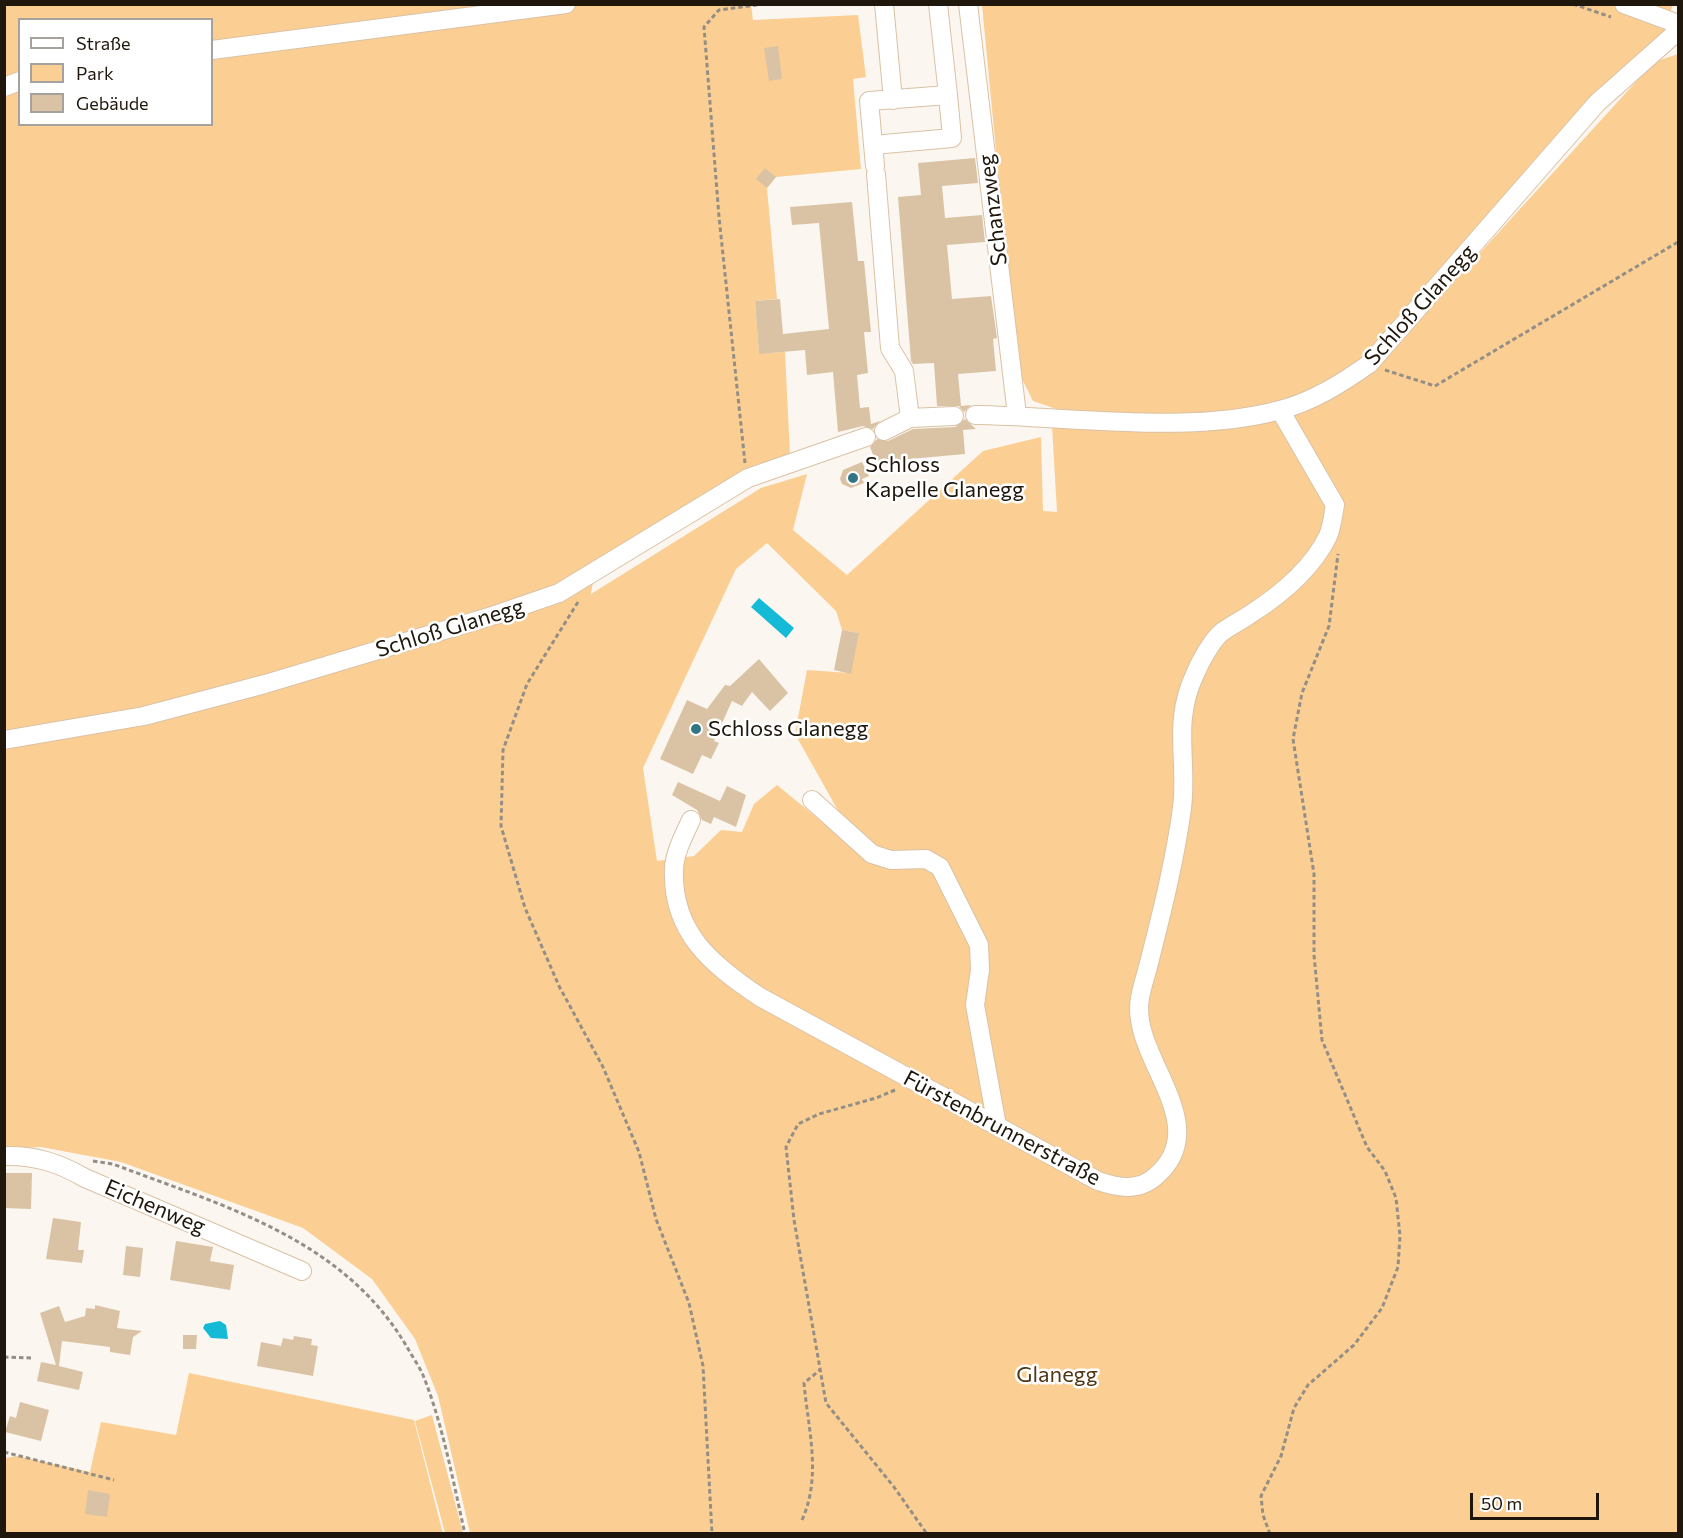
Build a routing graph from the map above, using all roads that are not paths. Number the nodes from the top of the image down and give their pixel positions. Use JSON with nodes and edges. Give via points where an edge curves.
{"nodes":[{"id":1,"x":566,"y":4,"type":"edge"},
{"id":2,"x":884,"y":4,"type":"edge"},
{"id":3,"x":938,"y":4,"type":"edge"},
{"id":4,"x":968,"y":4,"type":"edge"},
{"id":5,"x":1624,"y":4,"type":"edge"},
{"id":6,"x":1678,"y":24,"type":"edge"},
{"id":7,"x":1678,"y":31,"type":"edge"},
{"id":8,"x":213,"y":50,"type":"edge"},
{"id":9,"x":893,"y":100,"type":"junction"},
{"id":10,"x":948,"y":101,"type":"junction"},
{"id":11,"x":972,"y":107,"type":"dead end"},
{"id":12,"x":873,"y":145,"type":"junction"},
{"id":13,"x":1280,"y":410,"type":"junction"},
{"id":14,"x":975,"y":415,"type":"dead end"},
{"id":15,"x":954,"y":416,"type":"dead end"},
{"id":16,"x":1017,"y":416,"type":"junction"},
{"id":17,"x":910,"y":418,"type":"junction"},
{"id":18,"x":884,"y":430,"type":"dead end"},
{"id":19,"x":866,"y":437,"type":"dead end"},
{"id":20,"x":4,"y":740,"type":"edge"},
{"id":21,"x":812,"y":800,"type":"dead end"},
{"id":22,"x":691,"y":820,"type":"dead end"},
{"id":23,"x":997,"y":1126,"type":"junction"},
{"id":24,"x":4,"y":1156,"type":"edge"},
{"id":25,"x":302,"y":1271,"type":"dead end"}],
"edges":[{"from":1,"to":8,"type":"street"},
{"from":2,"to":9,"type":"street"},
{"from":3,"to":10,"type":"street"},
{"from":4,"to":16,"type":"street","name":"Schanzweg"},
{"from":5,"to":6,"type":"street"},
{"from":7,"to":13,"type":"street","name":"Schloß Glanegg","via":[[1597,103],[1369,364],[1342,383]]},
{"from":9,"to":10,"type":"street"},
{"from":9,"to":12,"type":"street","via":[[869,102]]},
{"from":10,"to":11,"type":"street"},
{"from":10,"to":12,"type":"street","via":[[952,138]]},
{"from":12,"to":17,"type":"street","via":[[890,348],[904,371]]},
{"from":13,"to":16,"type":"street","name":"Schloß Glanegg","via":[[1221,419],[1146,422]]},
{"from":13,"to":23,"type":"street","name":"Fürstenbrunnerstraße","via":[[1335,505],[1329,535],[1312,559],[1285,589],[1220,633],[1195,673],[1184,706],[1180,742],[1182,804],[1174,856],[1139,1000],[1144,1042],[1163,1076],[1176,1124],[1169,1162],[1144,1184],[1114,1187]]},
{"from":14,"to":16,"type":"street","name":"Schloß Glanegg"},
{"from":15,"to":17,"type":"street"},
{"from":17,"to":18,"type":"street"},
{"from":19,"to":20,"type":"street","name":"Schloß Glanegg","via":[[748,478],[559,593],[243,690],[144,716]]},
{"from":21,"to":23,"type":"street","via":[[872,854],[891,860],[926,859],[940,867],[979,945],[981,970],[975,1005]]},
{"from":22,"to":23,"type":"street","name":"Fürstenbrunnerstraße","via":[[674,868],[678,907],[694,941],[722,971],[760,997]]},
{"from":24,"to":25,"type":"street","name":"Eichenweg","via":[[59,1164]]}]}
